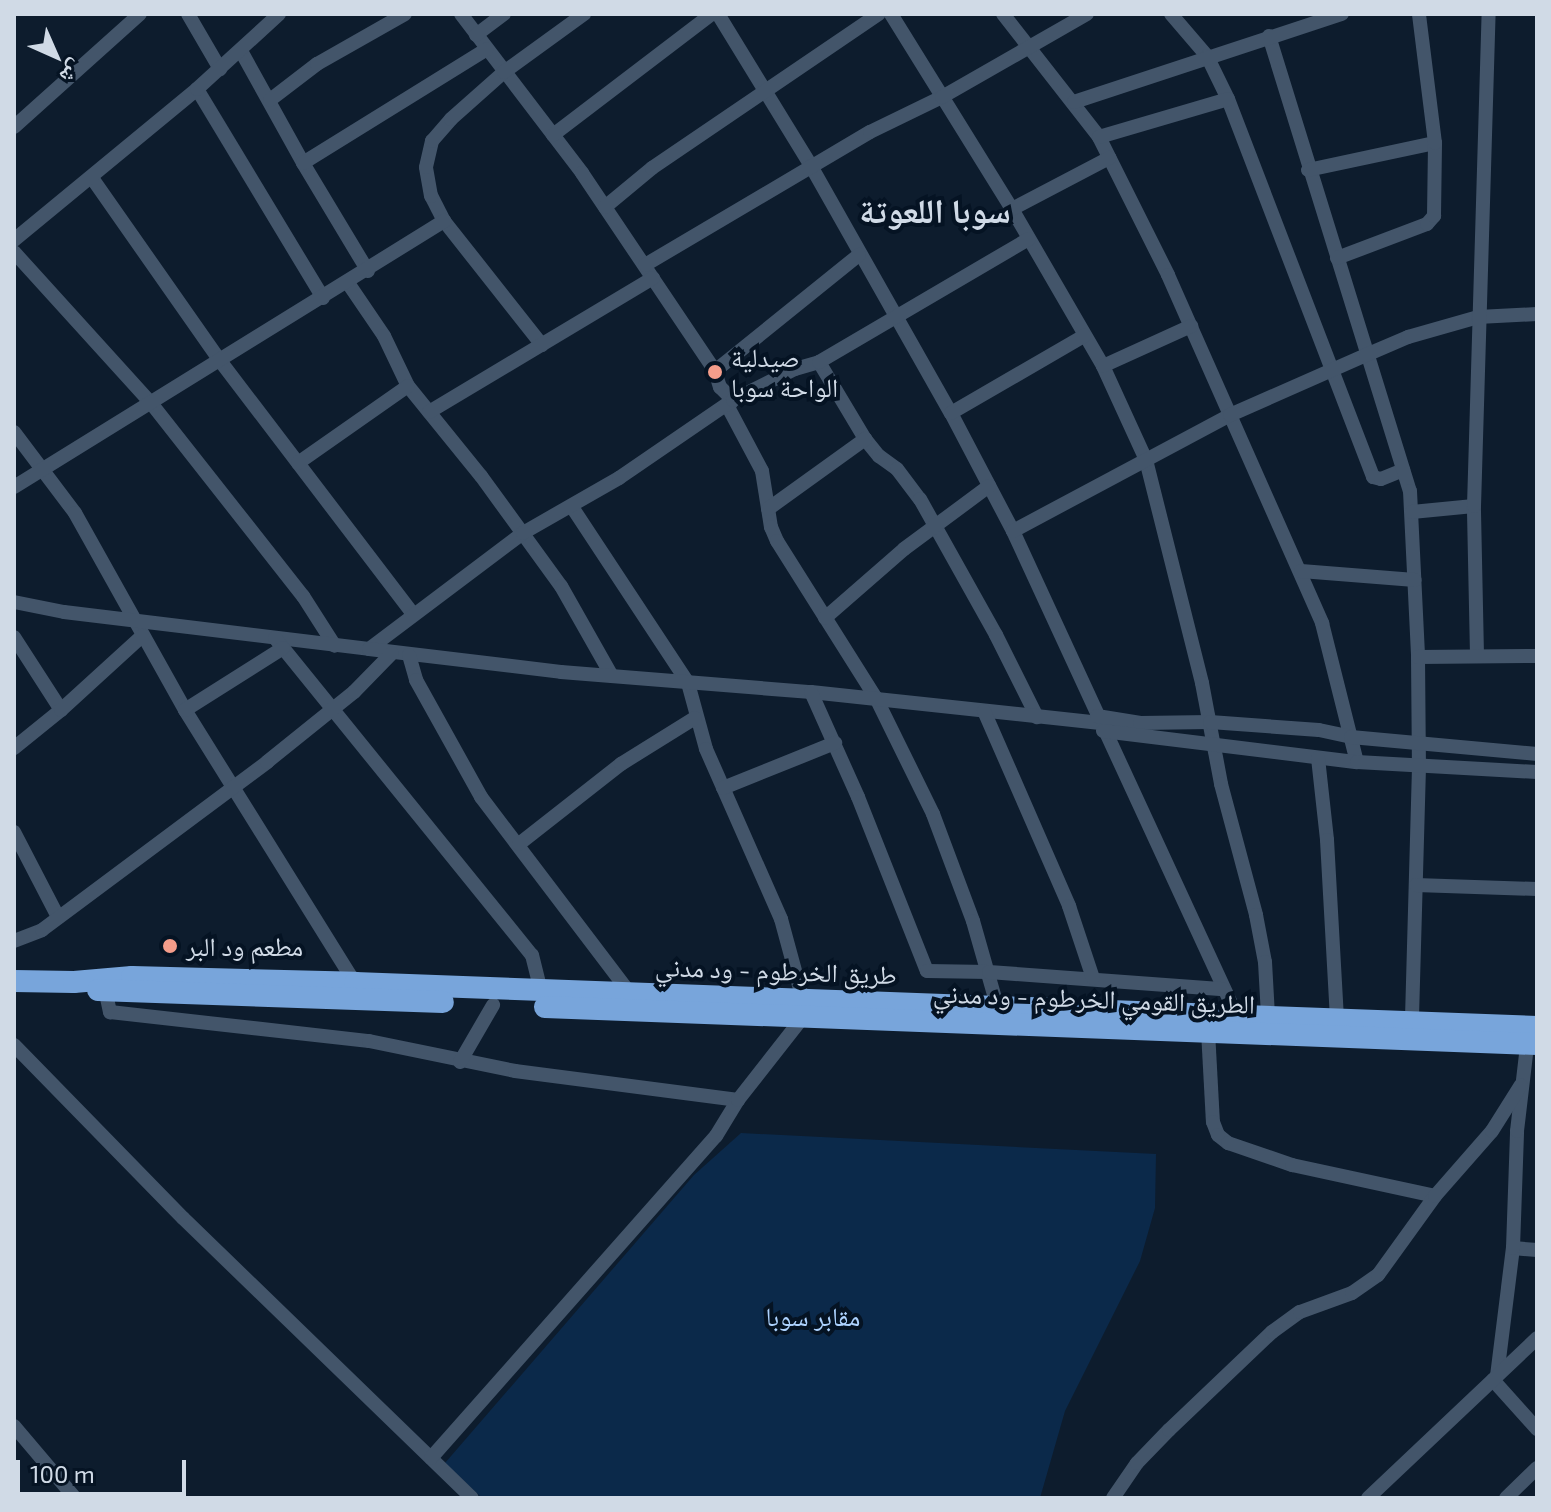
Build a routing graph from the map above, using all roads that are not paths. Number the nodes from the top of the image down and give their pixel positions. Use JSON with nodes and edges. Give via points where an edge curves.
{"nodes":[{"id":1,"x":140,"y":14,"type":"edge"},
{"id":2,"x":188,"y":14,"type":"edge"},
{"id":3,"x":279,"y":14,"type":"edge"},
{"id":4,"x":405,"y":14,"type":"edge"},
{"id":5,"x":461,"y":14,"type":"edge"},
{"id":6,"x":504,"y":14,"type":"edge"},
{"id":7,"x":584,"y":14,"type":"edge"},
{"id":8,"x":712,"y":14,"type":"edge"},
{"id":9,"x":718,"y":14,"type":"edge"},
{"id":10,"x":879,"y":14,"type":"edge"},
{"id":11,"x":891,"y":14,"type":"edge"},
{"id":12,"x":1003,"y":14,"type":"edge"},
{"id":13,"x":1087,"y":14,"type":"edge"},
{"id":14,"x":1171,"y":14,"type":"edge"},
{"id":15,"x":1342,"y":14,"type":"edge"},
{"id":16,"x":1419,"y":14,"type":"edge"},
{"id":17,"x":1489,"y":14,"type":"edge"},
{"id":18,"x":263,"y":20,"type":"edge"},
{"id":19,"x":1293,"y":20,"type":"edge"},
{"id":20,"x":476,"y":35,"type":"junction"},
{"id":21,"x":1269,"y":36,"type":"junction"},
{"id":22,"x":1030,"y":47,"type":"junction"},
{"id":23,"x":487,"y":49,"type":"junction"},
{"id":24,"x":241,"y":51,"type":"junction"},
{"id":25,"x":1207,"y":56,"type":"junction"},
{"id":26,"x":220,"y":69,"type":"junction"},
{"id":27,"x":504,"y":72,"type":"junction"},
{"id":28,"x":197,"y":89,"type":"junction"},
{"id":29,"x":766,"y":89,"type":"junction"},
{"id":30,"x":942,"y":97,"type":"junction"},
{"id":31,"x":1228,"y":99,"type":"junction"},
{"id":32,"x":270,"y":100,"type":"junction"},
{"id":33,"x":1074,"y":102,"type":"junction"},
{"id":34,"x":14,"y":127,"type":"edge"},
{"id":35,"x":553,"y":135,"type":"junction"},
{"id":36,"x":1099,"y":137,"type":"junction"},
{"id":37,"x":1435,"y":143,"type":"junction"},
{"id":38,"x":1109,"y":158,"type":"junction"},
{"id":39,"x":303,"y":163,"type":"junction"},
{"id":40,"x":811,"y":166,"type":"junction"},
{"id":41,"x":1308,"y":170,"type":"junction"},
{"id":42,"x":92,"y":178,"type":"junction"},
{"id":43,"x":605,"y":207,"type":"junction"},
{"id":44,"x":1012,"y":209,"type":"junction"},
{"id":45,"x":444,"y":221,"type":"junction"},
{"id":46,"x":14,"y":229,"type":"edge"},
{"id":47,"x":1029,"y":239,"type":"junction"},
{"id":48,"x":14,"y":240,"type":"edge"},
{"id":49,"x":14,"y":252,"type":"edge"},
{"id":50,"x":859,"y":255,"type":"junction"},
{"id":51,"x":1337,"y":258,"type":"junction"},
{"id":52,"x":368,"y":271,"type":"junction"},
{"id":53,"x":649,"y":271,"type":"junction"},
{"id":54,"x":348,"y":283,"type":"junction"},
{"id":55,"x":323,"y":298,"type":"junction"},
{"id":56,"x":1537,"y":314,"type":"edge"},
{"id":57,"x":894,"y":317,"type":"junction"},
{"id":58,"x":1478,"y":317,"type":"junction"},
{"id":59,"x":1191,"y":326,"type":"junction"},
{"id":60,"x":1084,"y":336,"type":"junction"},
{"id":61,"x":542,"y":345,"type":"junction"},
{"id":62,"x":1366,"y":355,"type":"junction"},
{"id":63,"x":221,"y":362,"type":"junction"},
{"id":64,"x":819,"y":362,"type":"junction"},
{"id":65,"x":1103,"y":366,"type":"junction"},
{"id":66,"x":1330,"y":370,"type":"junction"},
{"id":67,"x":715,"y":371,"type":"junction"},
{"id":68,"x":408,"y":386,"type":"junction"},
{"id":69,"x":733,"y":400,"type":"junction"},
{"id":70,"x":151,"y":403,"type":"junction"},
{"id":71,"x":429,"y":412,"type":"junction"},
{"id":72,"x":951,"y":413,"type":"junction"},
{"id":73,"x":1230,"y":415,"type":"junction"},
{"id":74,"x":14,"y":432,"type":"edge"},
{"id":75,"x":865,"y":439,"type":"junction"},
{"id":76,"x":1146,"y":460,"type":"junction"},
{"id":77,"x":298,"y":463,"type":"junction"},
{"id":78,"x":43,"y":468,"type":"junction"},
{"id":79,"x":1403,"y":470,"type":"junction"},
{"id":80,"x":989,"y":486,"type":"junction"},
{"id":81,"x":14,"y":487,"type":"edge"},
{"id":82,"x":1474,"y":506,"type":"junction"},
{"id":83,"x":572,"y":507,"type":"junction"},
{"id":84,"x":768,"y":509,"type":"junction"},
{"id":85,"x":1412,"y":512,"type":"junction"},
{"id":86,"x":936,"y":526,"type":"junction"},
{"id":87,"x":1013,"y":531,"type":"junction"},
{"id":88,"x":523,"y":533,"type":"junction"},
{"id":89,"x":1301,"y":571,"type":"junction"},
{"id":90,"x":1415,"y":580,"type":"junction"},
{"id":91,"x":14,"y":602,"type":"edge"},
{"id":92,"x":412,"y":613,"type":"junction"},
{"id":93,"x":825,"y":618,"type":"junction"},
{"id":94,"x":135,"y":621,"type":"junction"},
{"id":95,"x":142,"y":636,"type":"junction"},
{"id":96,"x":14,"y":637,"type":"edge"},
{"id":97,"x":279,"y":643,"type":"junction"},
{"id":98,"x":335,"y":646,"type":"junction"},
{"id":99,"x":369,"y":649,"type":"junction"},
{"id":100,"x":392,"y":653,"type":"junction"},
{"id":101,"x":409,"y":655,"type":"junction"},
{"id":102,"x":1477,"y":655,"type":"junction"},
{"id":103,"x":1537,"y":656,"type":"edge"},
{"id":104,"x":1418,"y":657,"type":"junction"},
{"id":105,"x":612,"y":676,"type":"junction"},
{"id":106,"x":688,"y":683,"type":"junction"},
{"id":107,"x":811,"y":692,"type":"junction"},
{"id":108,"x":876,"y":698,"type":"junction"},
{"id":109,"x":334,"y":709,"type":"junction"},
{"id":110,"x":61,"y":710,"type":"junction"},
{"id":111,"x":185,"y":710,"type":"junction"},
{"id":112,"x":984,"y":711,"type":"junction"},
{"id":113,"x":1037,"y":717,"type":"junction"},
{"id":114,"x":695,"y":718,"type":"junction"},
{"id":115,"x":1210,"y":722,"type":"junction"},
{"id":116,"x":1100,"y":723,"type":"junction"},
{"id":117,"x":1351,"y":737,"type":"junction"},
{"id":118,"x":835,"y":743,"type":"junction"},
{"id":119,"x":1213,"y":744,"type":"junction"},
{"id":120,"x":1419,"y":744,"type":"junction"},
{"id":121,"x":14,"y":748,"type":"edge"},
{"id":122,"x":1537,"y":754,"type":"edge"},
{"id":123,"x":1318,"y":758,"type":"junction"},
{"id":124,"x":1357,"y":762,"type":"junction"},
{"id":125,"x":1419,"y":767,"type":"junction"},
{"id":126,"x":1537,"y":772,"type":"edge"},
{"id":127,"x":233,"y":788,"type":"junction"},
{"id":128,"x":723,"y":788,"type":"junction"},
{"id":129,"x":14,"y":832,"type":"edge"},
{"id":130,"x":519,"y":844,"type":"junction"},
{"id":131,"x":1416,"y":885,"type":"junction"},
{"id":132,"x":1537,"y":889,"type":"edge"},
{"id":133,"x":58,"y":917,"type":"junction"},
{"id":134,"x":14,"y":941,"type":"edge"},
{"id":135,"x":989,"y":972,"type":"junction"},
{"id":136,"x":1093,"y":978,"type":"junction"},
{"id":137,"x":14,"y":981,"type":"edge"},
{"id":138,"x":1136,"y":982,"type":"junction"},
{"id":139,"x":355,"y":983,"type":"junction"},
{"id":140,"x":104,"y":984,"type":"junction"},
{"id":141,"x":1223,"y":989,"type":"junction"},
{"id":142,"x":541,"y":992,"type":"junction"},
{"id":143,"x":630,"y":993,"type":"junction"},
{"id":144,"x":493,"y":1005,"type":"junction"},
{"id":145,"x":997,"y":1005,"type":"junction"},
{"id":146,"x":803,"y":1008,"type":"junction"},
{"id":147,"x":1138,"y":1011,"type":"junction"},
{"id":148,"x":1236,"y":1014,"type":"junction"},
{"id":149,"x":1268,"y":1016,"type":"junction"},
{"id":150,"x":1337,"y":1020,"type":"junction"},
{"id":151,"x":1412,"y":1022,"type":"junction"},
{"id":152,"x":1208,"y":1031,"type":"junction"},
{"id":153,"x":1532,"y":1035,"type":"edge"},
{"id":154,"x":14,"y":1045,"type":"edge"},
{"id":155,"x":460,"y":1062,"type":"junction"},
{"id":156,"x":1521,"y":1085,"type":"junction"},
{"id":157,"x":738,"y":1100,"type":"junction"},
{"id":158,"x":1435,"y":1196,"type":"junction"},
{"id":159,"x":1513,"y":1248,"type":"junction"},
{"id":160,"x":1537,"y":1250,"type":"edge"},
{"id":161,"x":1537,"y":1338,"type":"edge"},
{"id":162,"x":1495,"y":1378,"type":"junction"},
{"id":163,"x":14,"y":1426,"type":"edge"},
{"id":164,"x":1537,"y":1429,"type":"edge"},
{"id":165,"x":431,"y":1458,"type":"junction"},
{"id":166,"x":1537,"y":1468,"type":"edge"},
{"id":167,"x":75,"y":1498,"type":"edge"},
{"id":168,"x":472,"y":1498,"type":"edge"},
{"id":169,"x":1113,"y":1498,"type":"edge"},
{"id":170,"x":1368,"y":1498,"type":"edge"},
{"id":171,"x":1506,"y":1498,"type":"edge"}],
"edges":[{"from":1,"to":34,"type":"street"},
{"from":2,"to":26,"type":"street"},
{"from":3,"to":18,"type":"street"},
{"from":4,"to":32,"type":"street","via":[[317,64]]},
{"from":5,"to":20,"type":"street"},
{"from":6,"to":20,"type":"street"},
{"from":7,"to":27,"type":"street"},
{"from":8,"to":35,"type":"street"},
{"from":9,"to":29,"type":"street"},
{"from":10,"to":29,"type":"street"},
{"from":11,"to":30,"type":"street"},
{"from":12,"to":22,"type":"street"},
{"from":13,"to":22,"type":"street"},
{"from":14,"to":25,"type":"street"},
{"from":15,"to":19,"type":"street"},
{"from":16,"to":37,"type":"street"},
{"from":17,"to":58,"type":"street"},
{"from":18,"to":24,"type":"street"},
{"from":19,"to":21,"type":"street"},
{"from":20,"to":23,"type":"street"},
{"from":21,"to":25,"type":"street"},
{"from":21,"to":41,"type":"street"},
{"from":22,"to":30,"type":"street"},
{"from":22,"to":33,"type":"street"},
{"from":23,"to":27,"type":"street"},
{"from":23,"to":39,"type":"street"},
{"from":24,"to":26,"type":"street"},
{"from":24,"to":32,"type":"street"},
{"from":25,"to":31,"type":"street"},
{"from":25,"to":33,"type":"street"},
{"from":26,"to":28,"type":"street"},
{"from":27,"to":35,"type":"street"},
{"from":27,"to":45,"type":"street","via":[[432,141],[426,167],[431,196]]},
{"from":28,"to":42,"type":"street"},
{"from":28,"to":55,"type":"street"},
{"from":29,"to":40,"type":"street"},
{"from":29,"to":43,"type":"street"},
{"from":30,"to":40,"type":"street"},
{"from":30,"to":44,"type":"street"},
{"from":31,"to":36,"type":"street"},
{"from":31,"to":66,"type":"street"},
{"from":32,"to":39,"type":"street"},
{"from":33,"to":36,"type":"street"},
{"from":35,"to":43,"type":"street"},
{"from":36,"to":38,"type":"street"},
{"from":37,"to":41,"type":"street"},
{"from":37,"to":51,"type":"street","via":[[1432,221]]},
{"from":38,"to":44,"type":"street"},
{"from":38,"to":59,"type":"street"},
{"from":39,"to":52,"type":"street"},
{"from":40,"to":50,"type":"street"},
{"from":40,"to":53,"type":"street"},
{"from":41,"to":51,"type":"street"},
{"from":42,"to":48,"type":"street"},
{"from":42,"to":63,"type":"street"},
{"from":43,"to":53,"type":"street"},
{"from":44,"to":47,"type":"street"},
{"from":45,"to":52,"type":"street"},
{"from":45,"to":61,"type":"street"},
{"from":46,"to":48,"type":"street"},
{"from":47,"to":57,"type":"street"},
{"from":47,"to":60,"type":"street"},
{"from":49,"to":70,"type":"street"},
{"from":50,"to":57,"type":"street"},
{"from":50,"to":67,"type":"street"},
{"from":51,"to":62,"type":"street"},
{"from":52,"to":54,"type":"street"},
{"from":53,"to":61,"type":"street"},
{"from":53,"to":67,"type":"street"},
{"from":54,"to":55,"type":"street"},
{"from":54,"to":68,"type":"street","via":[[384,336]]},
{"from":55,"to":63,"type":"street"},
{"from":56,"to":58,"type":"street"},
{"from":57,"to":64,"type":"street"},
{"from":57,"to":72,"type":"street"},
{"from":58,"to":62,"type":"street"},
{"from":58,"to":82,"type":"street"},
{"from":59,"to":65,"type":"street"},
{"from":59,"to":73,"type":"street"},
{"from":60,"to":65,"type":"street"},
{"from":60,"to":72,"type":"street"},
{"from":61,"to":71,"type":"street"},
{"from":62,"to":66,"type":"street"},
{"from":62,"to":79,"type":"street"},
{"from":63,"to":70,"type":"street"},
{"from":63,"to":77,"type":"street"},
{"from":64,"to":69,"type":"street"},
{"from":64,"to":75,"type":"street"},
{"from":65,"to":76,"type":"street"},
{"from":66,"to":73,"type":"street"},
{"from":66,"to":79,"type":"street","via":[[1373,477]]},
{"from":67,"to":69,"type":"street","via":[[720,387]]},
{"from":68,"to":71,"type":"street"},
{"from":68,"to":77,"type":"street"},
{"from":69,"to":83,"type":"street"},
{"from":69,"to":84,"type":"street","via":[[728,407],[762,471]]},
{"from":70,"to":78,"type":"street"},
{"from":70,"to":98,"type":"street","via":[[303,596]]},
{"from":71,"to":88,"type":"street"},
{"from":72,"to":80,"type":"street"},
{"from":73,"to":76,"type":"street"},
{"from":73,"to":89,"type":"street"},
{"from":74,"to":78,"type":"street"},
{"from":75,"to":84,"type":"street"},
{"from":75,"to":86,"type":"street","via":[[897,469]]},
{"from":76,"to":87,"type":"street"},
{"from":76,"to":115,"type":"street"},
{"from":77,"to":92,"type":"street"},
{"from":78,"to":81,"type":"street"},
{"from":78,"to":94,"type":"street","via":[[75,513]]},
{"from":79,"to":85,"type":"street"},
{"from":80,"to":86,"type":"street"},
{"from":80,"to":87,"type":"street"},
{"from":82,"to":85,"type":"street"},
{"from":82,"to":102,"type":"street"},
{"from":83,"to":88,"type":"street"},
{"from":83,"to":106,"type":"street"},
{"from":84,"to":93,"type":"street","via":[[777,541]]},
{"from":85,"to":90,"type":"street"},
{"from":86,"to":93,"type":"street"},
{"from":86,"to":113,"type":"street"},
{"from":87,"to":116,"type":"street"},
{"from":88,"to":92,"type":"street"},
{"from":88,"to":105,"type":"street","via":[[561,586]]},
{"from":89,"to":90,"type":"street"},
{"from":89,"to":117,"type":"street","via":[[1322,623]]},
{"from":90,"to":104,"type":"street"},
{"from":91,"to":94,"type":"street"},
{"from":92,"to":99,"type":"street"},
{"from":93,"to":108,"type":"street"},
{"from":94,"to":95,"type":"street"},
{"from":94,"to":97,"type":"street"},
{"from":95,"to":110,"type":"street"},
{"from":95,"to":111,"type":"street"},
{"from":96,"to":110,"type":"street"},
{"from":97,"to":98,"type":"street"},
{"from":97,"to":109,"type":"street"},
{"from":97,"to":111,"type":"street"},
{"from":98,"to":99,"type":"street"},
{"from":99,"to":100,"type":"street"},
{"from":100,"to":101,"type":"street"},
{"from":100,"to":109,"type":"street"},
{"from":101,"to":105,"type":"street"},
{"from":101,"to":130,"type":"street","via":[[416,680],[481,797]]},
{"from":102,"to":103,"type":"street"},
{"from":102,"to":104,"type":"street"},
{"from":104,"to":120,"type":"street"},
{"from":105,"to":106,"type":"street"},
{"from":106,"to":107,"type":"street"},
{"from":106,"to":114,"type":"street"},
{"from":107,"to":108,"type":"street"},
{"from":107,"to":118,"type":"street"},
{"from":108,"to":112,"type":"street"},
{"from":108,"to":135,"type":"street","via":[[933,814]]},
{"from":109,"to":127,"type":"street"},
{"from":109,"to":142,"type":"street","via":[[532,955]]},
{"from":110,"to":121,"type":"street"},
{"from":111,"to":127,"type":"street"},
{"from":112,"to":113,"type":"street"},
{"from":112,"to":136,"type":"street","via":[[1069,906]]},
{"from":113,"to":116,"type":"street"},
{"from":114,"to":128,"type":"street"},
{"from":114,"to":130,"type":"street","via":[[621,764]]},
{"from":115,"to":116,"type":"street"},
{"from":115,"to":117,"type":"street"},
{"from":115,"to":119,"type":"street"},
{"from":116,"to":119,"type":"street"},
{"from":116,"to":141,"type":"street"},
{"from":117,"to":120,"type":"street"},
{"from":117,"to":124,"type":"street"},
{"from":118,"to":128,"type":"street"},
{"from":118,"to":135,"type":"street","via":[[927,971]]},
{"from":119,"to":123,"type":"street"},
{"from":119,"to":149,"type":"street","via":[[1256,915]]},
{"from":120,"to":122,"type":"street"},
{"from":120,"to":125,"type":"street"},
{"from":123,"to":124,"type":"street"},
{"from":123,"to":150,"type":"street"},
{"from":124,"to":125,"type":"street"},
{"from":125,"to":126,"type":"street"},
{"from":125,"to":131,"type":"street"},
{"from":127,"to":133,"type":"street"},
{"from":127,"to":139,"type":"street"},
{"from":128,"to":146,"type":"street","via":[[781,919]]},
{"from":129,"to":133,"type":"street"},
{"from":130,"to":143,"type":"street"},
{"from":131,"to":132,"type":"street"},
{"from":131,"to":151,"type":"street"},
{"from":133,"to":134,"type":"street"},
{"from":135,"to":136,"type":"street"},
{"from":135,"to":145,"type":"street"},
{"from":136,"to":138,"type":"street"},
{"from":137,"to":140,"type":"highway","name":"الطريق القومي الخرطوم - ود مدني"},
{"from":138,"to":141,"type":"street"},
{"from":138,"to":147,"type":"street"},
{"from":139,"to":140,"type":"highway","name":"طريق الخرطوم - ود مدني"},
{"from":139,"to":142,"type":"highway","name":"طريق الخرطوم - ود مدني"},
{"from":140,"to":144,"type":"highway","name":"الطريق القومي الخرطوم - ود مدني"},
{"from":140,"to":155,"type":"street","via":[[110,1012],[369,1041]]},
{"from":141,"to":148,"type":"street"},
{"from":142,"to":143,"type":"highway","name":"طريق الخرطوم - ود مدني"},
{"from":143,"to":146,"type":"highway","name":"طريق الخرطوم - ود مدني"},
{"from":144,"to":146,"type":"highway","name":"الطريق القومي الخرطوم - ود مدني"},
{"from":144,"to":155,"type":"street"},
{"from":145,"to":146,"type":"highway","name":"طريق الخرطوم - ود مدني"},
{"from":145,"to":147,"type":"highway","name":"طريق الخرطوم - ود مدني"},
{"from":146,"to":152,"type":"highway","name":"الطريق القومي الخرطوم - ود مدني"},
{"from":146,"to":157,"type":"street"},
{"from":147,"to":148,"type":"highway","name":"طريق الخرطوم - ود مدني"},
{"from":148,"to":149,"type":"highway","name":"طريق الخرطوم - ود مدني"},
{"from":149,"to":150,"type":"highway","name":"طريق الخرطوم - ود مدني"},
{"from":150,"to":151,"type":"highway","name":"طريق الخرطوم - ود مدني"},
{"from":151,"to":153,"type":"highway","name":"طريق الخرطوم - ود مدني"},
{"from":152,"to":153,"type":"highway","name":"الطريق القومي الخرطوم - ود مدني"},
{"from":152,"to":158,"type":"street","via":[[1213,1122],[1228,1143],[1292,1165]]},
{"from":153,"to":156,"type":"street"},
{"from":154,"to":165,"type":"street"},
{"from":155,"to":157,"type":"street"},
{"from":156,"to":158,"type":"street","via":[[1492,1131]]},
{"from":156,"to":159,"type":"street"},
{"from":157,"to":165,"type":"street","via":[[716,1136]]},
{"from":158,"to":169,"type":"street","via":[[1378,1275],[1352,1293],[1300,1312],[1272,1332],[1158,1441]]},
{"from":159,"to":160,"type":"street"},
{"from":159,"to":162,"type":"street"},
{"from":161,"to":162,"type":"street"},
{"from":162,"to":164,"type":"street"},
{"from":162,"to":170,"type":"street"},
{"from":163,"to":167,"type":"street"},
{"from":165,"to":168,"type":"street"},
{"from":166,"to":171,"type":"street"}]}
